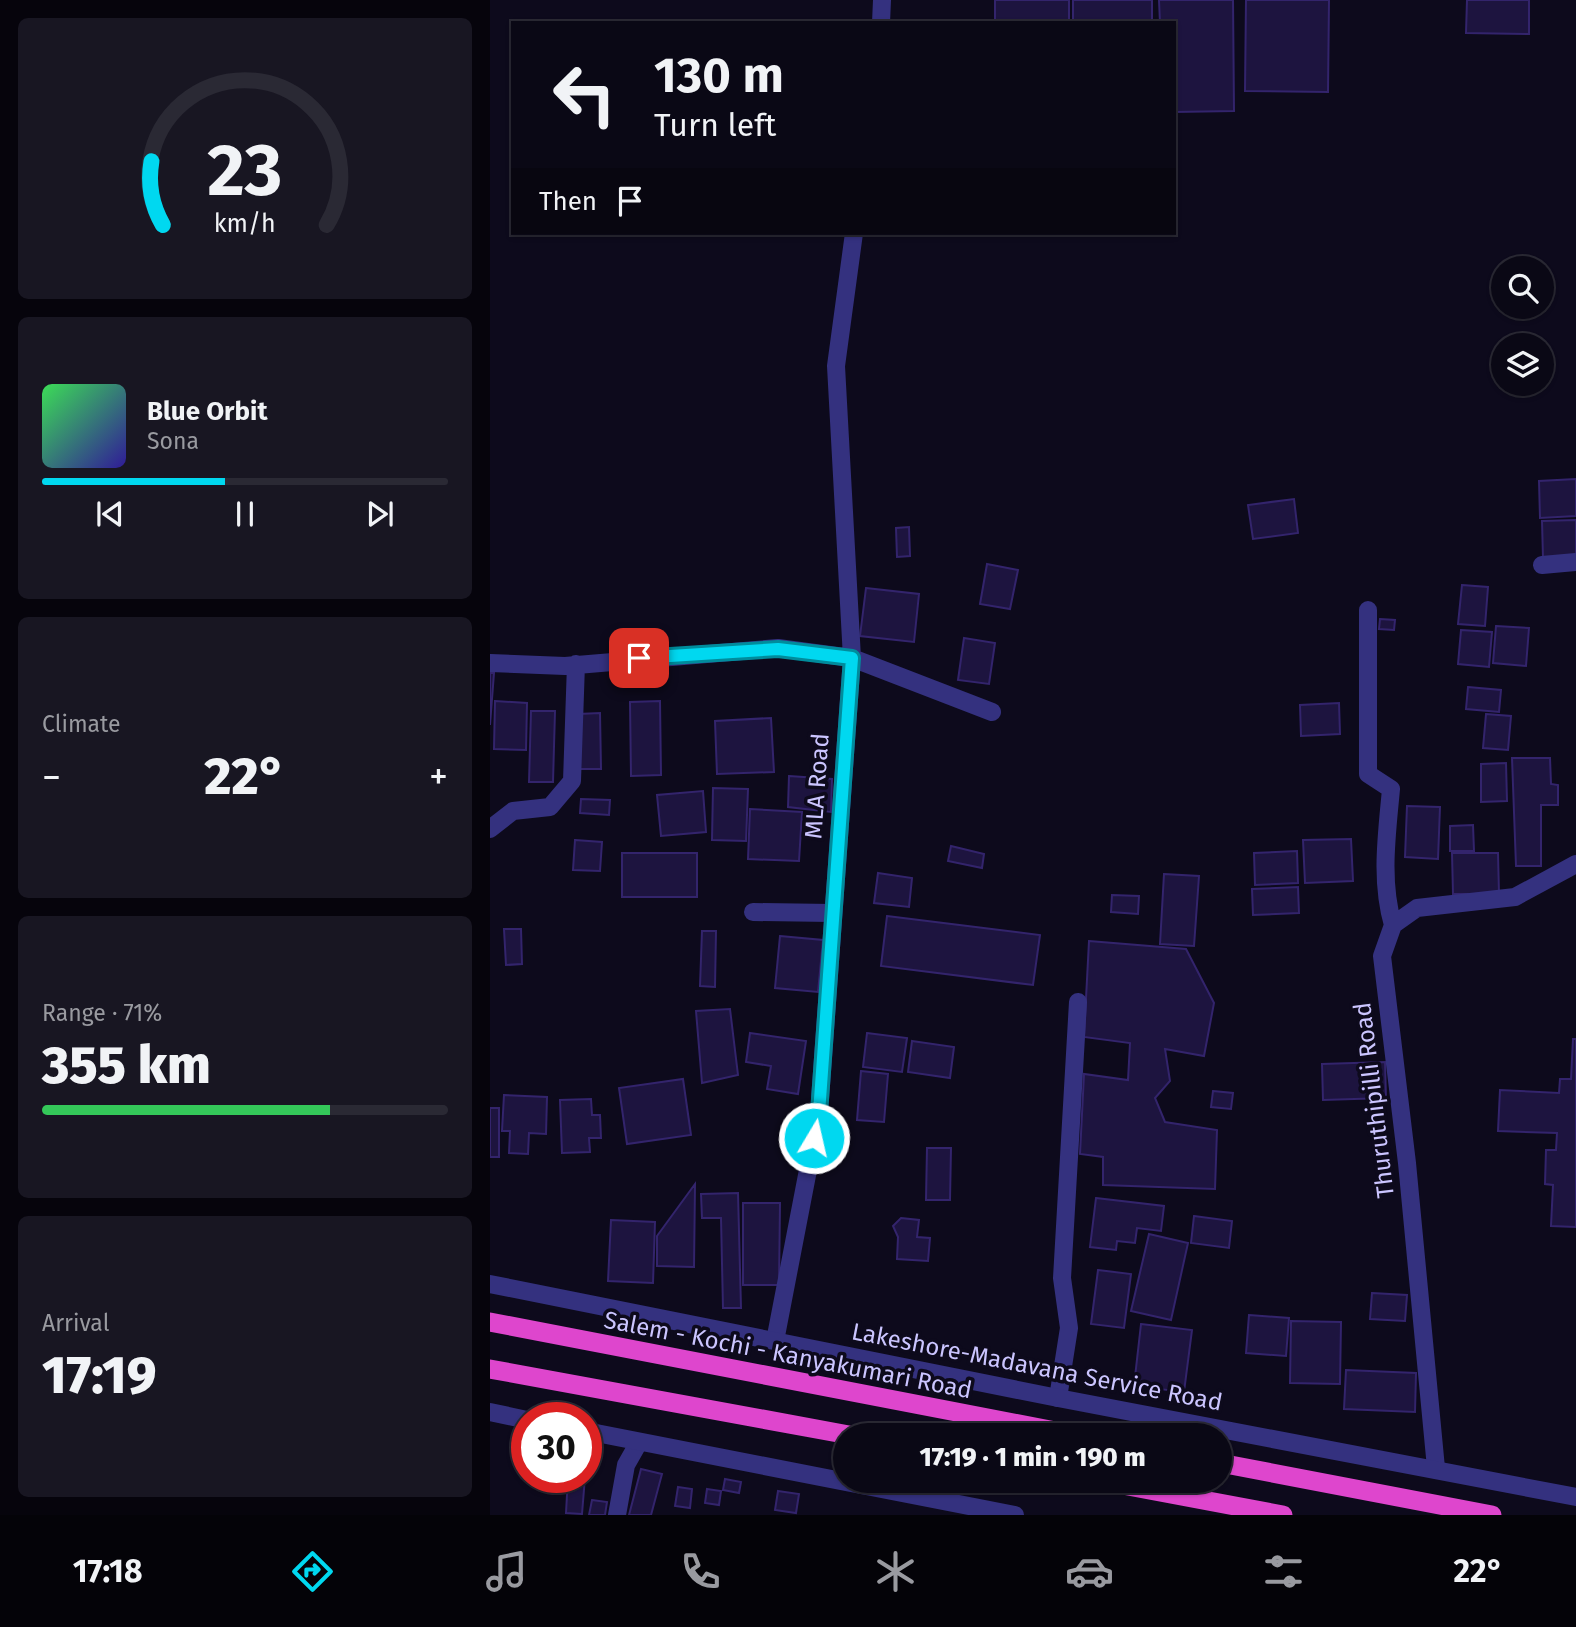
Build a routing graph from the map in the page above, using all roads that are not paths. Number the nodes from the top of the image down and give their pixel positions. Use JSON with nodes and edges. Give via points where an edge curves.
{"nodes":[{"id":1,"x":882,"y":0,"type":"edge"},
{"id":2,"x":881,"y":21,"type":"edge"},
{"id":3,"x":854,"y":235,"type":"edge"},
{"id":4,"x":1576,"y":562,"type":"edge"},
{"id":5,"x":1542,"y":565,"type":"dead end"},
{"id":6,"x":1368,"y":610,"type":"dead end"},
{"id":7,"x":852,"y":658,"type":"junction"},
{"id":8,"x":490,"y":663,"type":"edge"},
{"id":9,"x":576,"y":664,"type":"junction"},
{"id":10,"x":992,"y":712,"type":"dead end"},
{"id":11,"x":490,"y":829,"type":"edge"},
{"id":12,"x":1576,"y":864,"type":"edge"},
{"id":13,"x":753,"y":912,"type":"dead end"},
{"id":14,"x":832,"y":913,"type":"junction"},
{"id":15,"x":1393,"y":925,"type":"junction"},
{"id":16,"x":1078,"y":1002,"type":"dead end"},
{"id":17,"x":490,"y":1284,"type":"edge"},
{"id":18,"x":490,"y":1322,"type":"edge"},
{"id":19,"x":775,"y":1341,"type":"junction"},
{"id":20,"x":490,"y":1369,"type":"edge"},
{"id":21,"x":1058,"y":1398,"type":"junction"},
{"id":22,"x":490,"y":1412,"type":"edge"},
{"id":23,"x":511,"y":1417,"type":"edge"},
{"id":24,"x":1014,"y":1423,"type":"edge"},
{"id":25,"x":833,"y":1432,"type":"edge"},
{"id":26,"x":602,"y":1434,"type":"edge"},
{"id":27,"x":639,"y":1442,"type":"junction"},
{"id":28,"x":1232,"y":1465,"type":"edge"},
{"id":29,"x":1436,"y":1468,"type":"junction"},
{"id":30,"x":1165,"y":1493,"type":"edge"},
{"id":31,"x":1576,"y":1497,"type":"edge"},
{"id":32,"x":617,"y":1515,"type":"edge"},
{"id":33,"x":1015,"y":1515,"type":"edge"},
{"id":34,"x":1283,"y":1515,"type":"edge"},
{"id":35,"x":1492,"y":1515,"type":"edge"}],
"edges":[{"from":1,"to":2,"type":"street"},
{"from":3,"to":7,"type":"street","name":"MLA Road","via":[[836,366]]},
{"from":4,"to":5,"type":"street"},
{"from":6,"to":15,"type":"street","via":[[1368,774],[1391,789],[1385,852]]},
{"from":7,"to":9,"type":"street","via":[[778,649]]},
{"from":7,"to":10,"type":"street"},
{"from":7,"to":14,"type":"street","name":"MLA Road"},
{"from":8,"to":9,"type":"street"},
{"from":9,"to":11,"type":"street","via":[[572,781],[550,807],[513,811]]},
{"from":12,"to":15,"type":"street","via":[[1515,897],[1417,908]]},
{"from":13,"to":14,"type":"street"},
{"from":14,"to":19,"type":"street","name":"MLA Road","via":[[819,1113]]},
{"from":15,"to":29,"type":"street","name":"Thuruthipilli Road","via":[[1382,956],[1408,1163]]},
{"from":16,"to":21,"type":"street","via":[[1062,1278],[1069,1328]]},
{"from":17,"to":19,"type":"street","name":"Lakeshore-Madavana Service Road"},
{"from":18,"to":24,"type":"highway","name":"Salem - Kochi - Kanyakumari Road"},
{"from":19,"to":21,"type":"street","name":"Lakeshore-Madavana Service Road"},
{"from":20,"to":25,"type":"highway"},
{"from":21,"to":29,"type":"street","name":"Lakeshore-Madavana Service Road"},
{"from":22,"to":23,"type":"street"},
{"from":26,"to":27,"type":"street"},
{"from":27,"to":32,"type":"street","via":[[626,1465]]},
{"from":27,"to":33,"type":"street"},
{"from":28,"to":35,"type":"highway"},
{"from":29,"to":31,"type":"street","name":"Lakeshore-Madavana Service Road"},
{"from":30,"to":34,"type":"highway"}]}
